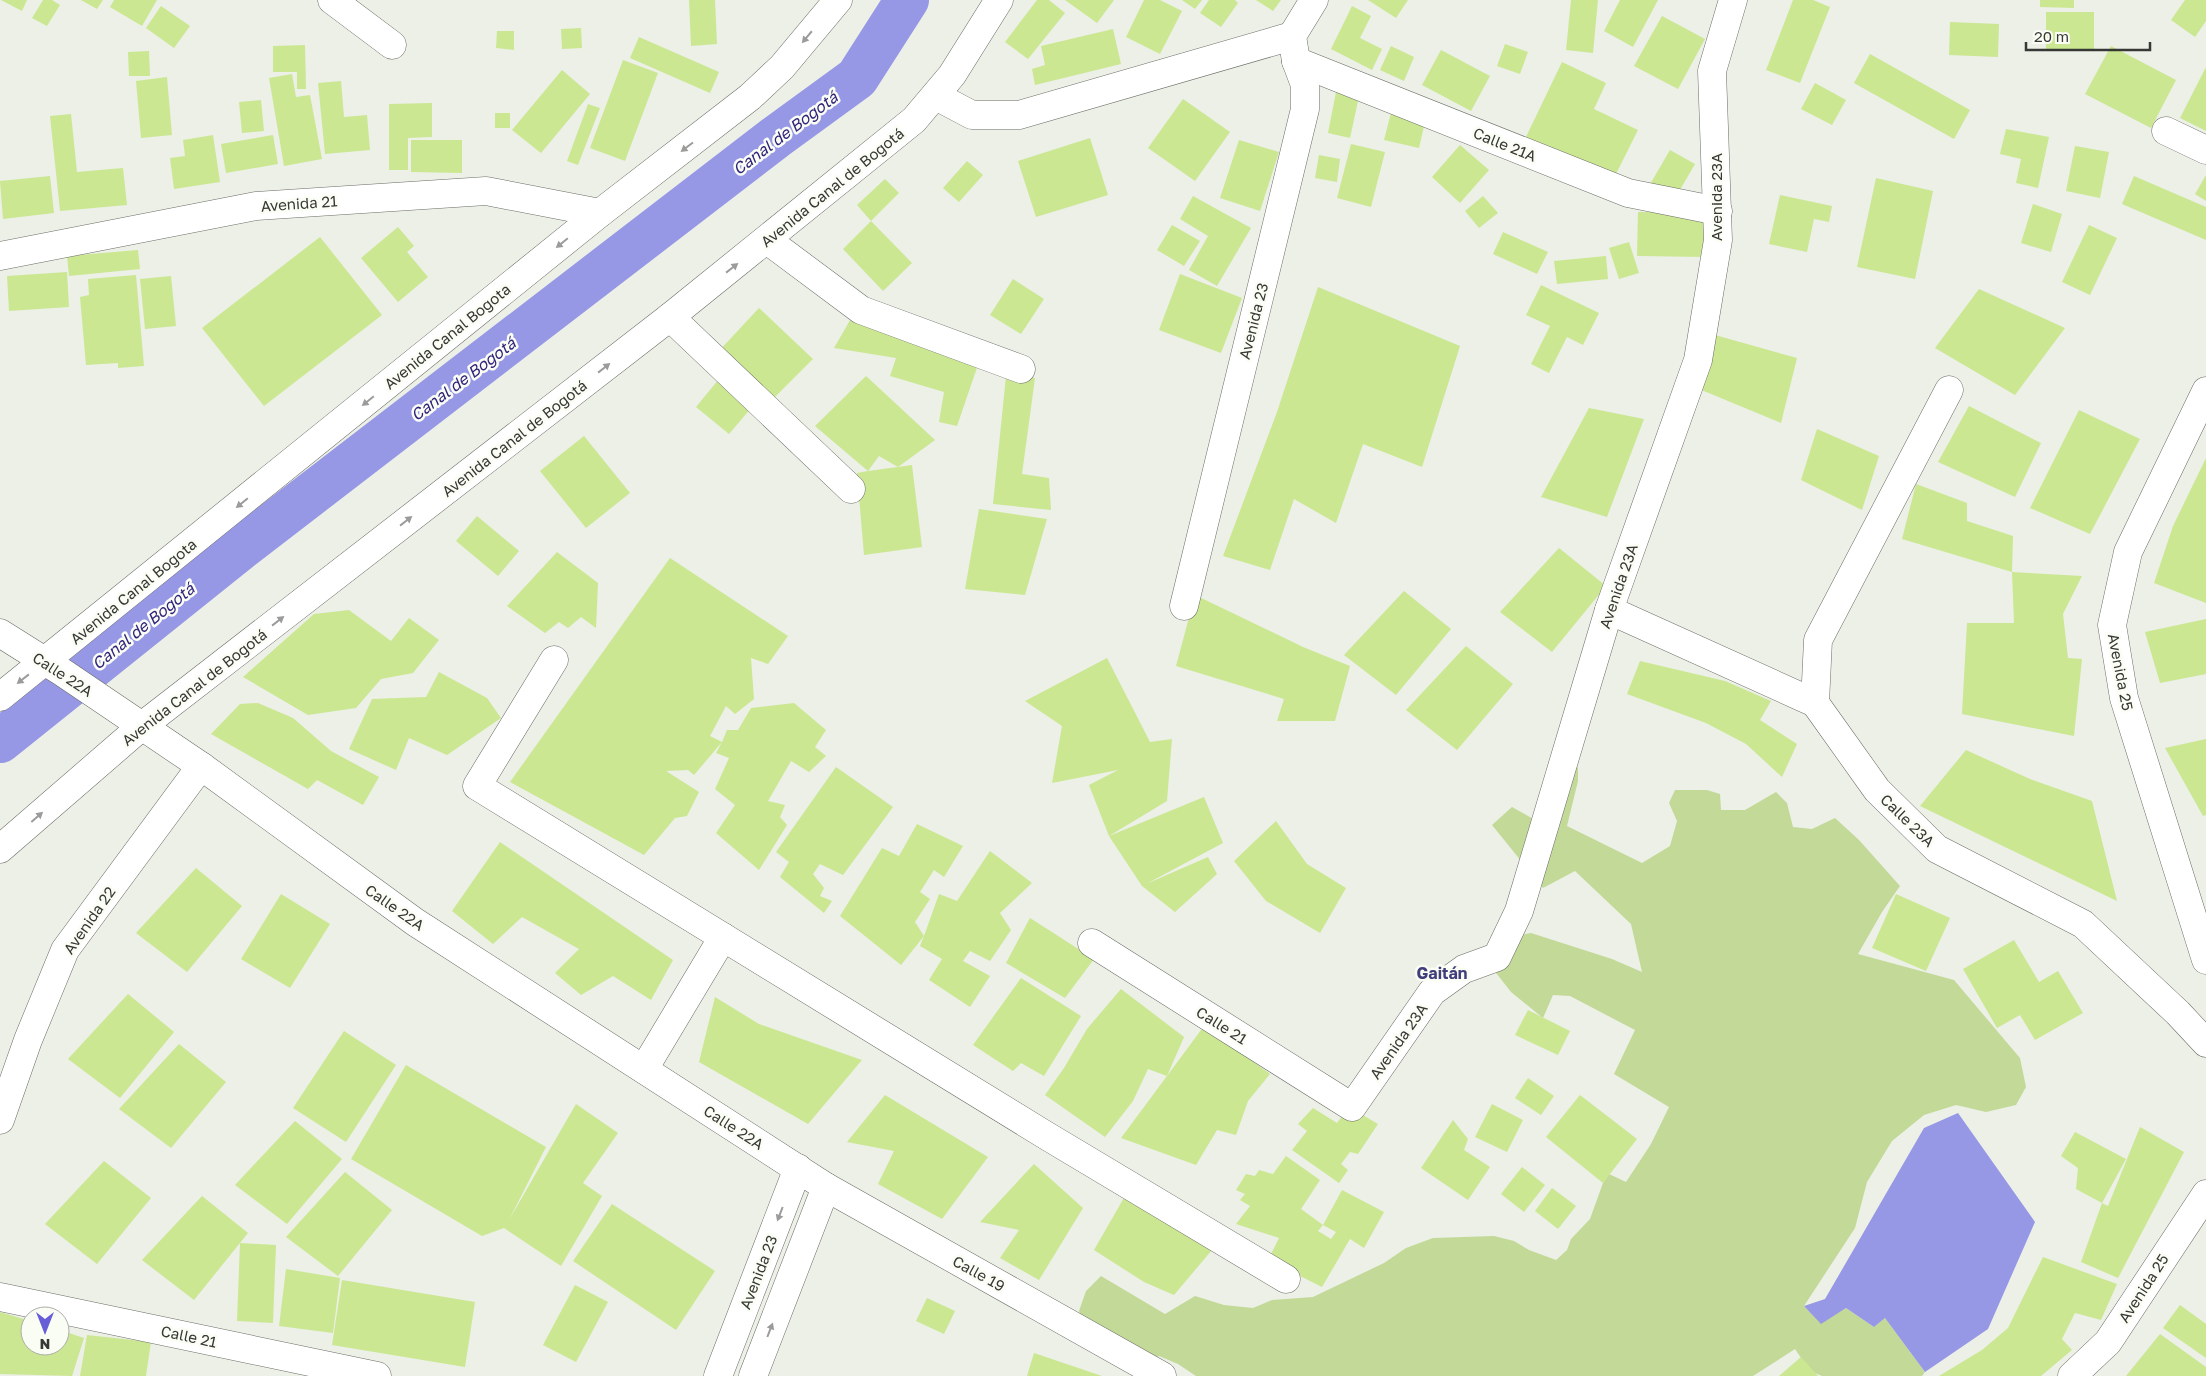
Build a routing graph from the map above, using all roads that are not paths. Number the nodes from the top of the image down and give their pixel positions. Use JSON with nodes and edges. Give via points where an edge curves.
{"nodes":[{"id":1,"x":332,"y":0,"type":"edge"},
{"id":2,"x":838,"y":0,"type":"edge"},
{"id":3,"x":999,"y":0,"type":"edge"},
{"id":4,"x":1314,"y":0,"type":"edge"},
{"id":5,"x":1733,"y":0,"type":"edge"},
{"id":6,"x":392,"y":45,"type":"dead end"},
{"id":7,"x":1294,"y":48,"type":"junction"},
{"id":8,"x":936,"y":96,"type":"junction"},
{"id":9,"x":2166,"y":130,"type":"dead end"},
{"id":10,"x":2206,"y":150,"type":"edge"},
{"id":11,"x":1718,"y":211,"type":"junction"},
{"id":12,"x":600,"y":213,"type":"junction"},
{"id":13,"x":767,"y":240,"type":"junction"},
{"id":14,"x":0,"y":256,"type":"edge"},
{"id":15,"x":670,"y":317,"type":"junction"},
{"id":16,"x":1021,"y":369,"type":"dead end"},
{"id":17,"x":1949,"y":390,"type":"dead end"},
{"id":18,"x":2206,"y":391,"type":"edge"},
{"id":19,"x":851,"y":489,"type":"dead end"},
{"id":20,"x":1184,"y":606,"type":"dead end"},
{"id":21,"x":1609,"y":610,"type":"junction"},
{"id":22,"x":0,"y":634,"type":"edge"},
{"id":23,"x":554,"y":660,"type":"dead end"},
{"id":24,"x":54,"y":667,"type":"junction"},
{"id":25,"x":0,"y":697,"type":"edge"},
{"id":26,"x":1815,"y":703,"type":"junction"},
{"id":27,"x":133,"y":720,"type":"junction"},
{"id":28,"x":201,"y":766,"type":"junction"},
{"id":29,"x":0,"y":849,"type":"edge"},
{"id":30,"x":723,"y":937,"type":"junction"},
{"id":31,"x":1092,"y":943,"type":"dead end"},
{"id":32,"x":2206,"y":960,"type":"edge"},
{"id":33,"x":2206,"y":1043,"type":"edge"},
{"id":34,"x":644,"y":1069,"type":"junction"},
{"id":35,"x":1352,"y":1106,"type":"joint"},
{"id":36,"x":0,"y":1120,"type":"edge"},
{"id":37,"x":798,"y":1168,"type":"junction"},
{"id":38,"x":826,"y":1187,"type":"junction"},
{"id":39,"x":2206,"y":1194,"type":"edge"},
{"id":40,"x":1286,"y":1279,"type":"dead end"},
{"id":41,"x":0,"y":1297,"type":"edge"},
{"id":42,"x":377,"y":1376,"type":"edge"},
{"id":43,"x":718,"y":1376,"type":"edge"},
{"id":44,"x":753,"y":1376,"type":"edge"},
{"id":45,"x":1162,"y":1376,"type":"edge"},
{"id":46,"x":2072,"y":1376,"type":"edge"}],
"edges":[{"from":1,"to":6,"type":"street"},
{"from":2,"to":12,"type":"street","name":"Avenida Canal Bogota","one_way":true,"via":[[782,67],[750,97]]},
{"from":3,"to":8,"type":"street","name":"Avenida Canal de Bogotá","via":[[974,43]]},
{"from":4,"to":7,"type":"street"},
{"from":5,"to":11,"type":"street","name":"Avenida 23A","via":[[1712,71]]},
{"from":7,"to":8,"type":"street","via":[[1019,115],[972,115]]},
{"from":7,"to":11,"type":"street","name":"Calle 21A","via":[[1628,194]]},
{"from":7,"to":20,"type":"street","name":"Avenida 23","via":[[1305,85],[1305,109]]},
{"from":8,"to":13,"type":"street","name":"Avenida Canal de Bogotá","via":[[914,120]]},
{"from":9,"to":10,"type":"street"},
{"from":11,"to":21,"type":"street","name":"Avenida 23A","via":[[1718,240],[1698,360]]},
{"from":12,"to":14,"type":"street","name":"Avenida 21","via":[[486,191],[256,206]]},
{"from":12,"to":24,"type":"street","name":"Avenida Canal Bogota","one_way":true},
{"from":15,"to":13,"type":"street","name":"Avenida Canal de Bogotá","one_way":true},
{"from":13,"to":16,"type":"street","via":[[861,310]]},
{"from":15,"to":19,"type":"street"},
{"from":27,"to":15,"type":"street","name":"Avenida Canal de Bogotá","one_way":true},
{"from":17,"to":26,"type":"street","via":[[1818,640]]},
{"from":18,"to":32,"type":"street","name":"Avenida 25","via":[[2128,552],[2112,625],[2124,698]]},
{"from":21,"to":26,"type":"street"},
{"from":21,"to":35,"type":"street","name":"Avenida 23A","via":[[1519,911],[1497,957],[1464,969],[1432,992]]},
{"from":22,"to":24,"type":"street","name":"Calle 22A"},
{"from":23,"to":30,"type":"street","via":[[478,786]]},
{"from":24,"to":25,"type":"street","one_way":true},
{"from":24,"to":27,"type":"street","name":"Calle 22A"},
{"from":26,"to":33,"type":"street","name":"Calle 23A","via":[[1876,790],[1937,848],[2083,924]]},
{"from":27,"to":28,"type":"street","name":"Calle 22A"},
{"from":29,"to":27,"type":"street","name":"Avenida Canal de Bogotá","one_way":true},
{"from":28,"to":34,"type":"street","name":"Calle 22A","via":[[415,922]]},
{"from":28,"to":36,"type":"street","name":"Avenida 22","via":[[64,950]]},
{"from":30,"to":34,"type":"street"},
{"from":30,"to":40,"type":"street"},
{"from":31,"to":35,"type":"street","name":"Calle 21"},
{"from":34,"to":37,"type":"street","name":"Calle 22A"},
{"from":37,"to":38,"type":"street","name":"Calle 19"},
{"from":37,"to":43,"type":"street","name":"Avenida 23","one_way":true},
{"from":44,"to":38,"type":"street","one_way":true},
{"from":38,"to":45,"type":"street","name":"Calle 19"},
{"from":39,"to":46,"type":"street","name":"Avenida 25","via":[[2108,1342]]},
{"from":41,"to":42,"type":"street","name":"Calle 21"}]}
